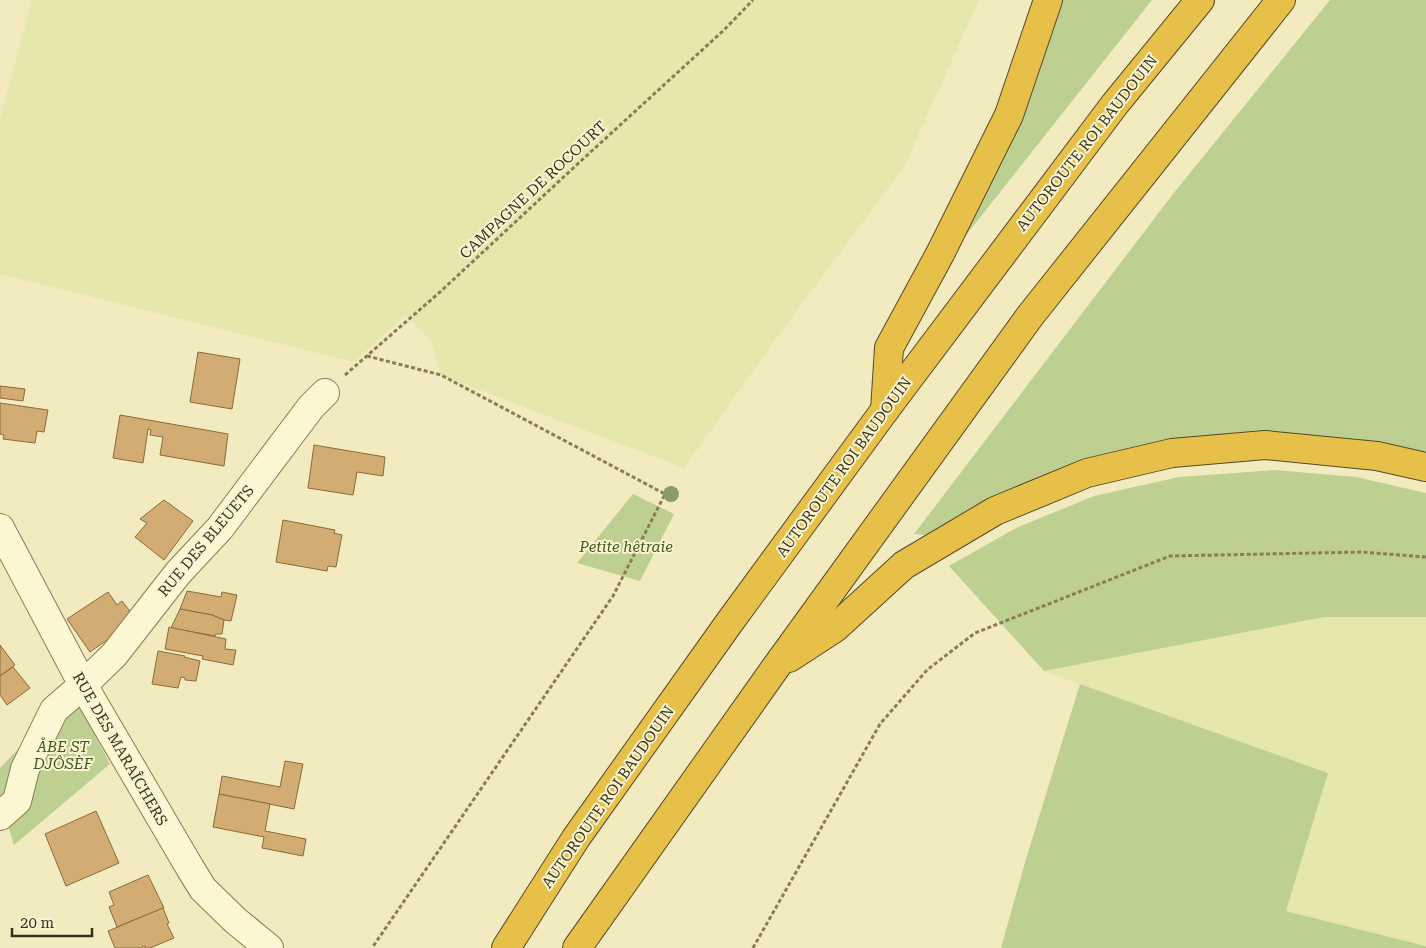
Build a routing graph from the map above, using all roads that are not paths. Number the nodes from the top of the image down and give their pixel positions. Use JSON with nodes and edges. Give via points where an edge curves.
{"nodes":[{"id":1,"x":1048,"y":0,"type":"edge"},
{"id":2,"x":1200,"y":0,"type":"edge"},
{"id":3,"x":1281,"y":0,"type":"edge"},
{"id":4,"x":325,"y":393,"type":"road end"},
{"id":5,"x":885,"y":410,"type":"junction"},
{"id":6,"x":1426,"y":467,"type":"edge"},
{"id":7,"x":2,"y":538,"type":"edge"},
{"id":8,"x":776,"y":667,"type":"junction"},
{"id":9,"x":83,"y":685,"type":"junction"},
{"id":10,"x":0,"y":816,"type":"edge"},
{"id":11,"x":269,"y":948,"type":"edge"},
{"id":12,"x":506,"y":948,"type":"edge"},
{"id":13,"x":577,"y":948,"type":"edge"}],
"edges":[{"from":1,"to":5,"type":"highway","via":[[1009,114],[889,348]]},
{"from":2,"to":5,"type":"highway","name":"AUTOROUTE ROI BAUDOUIN","via":[[1115,104]]},
{"from":3,"to":8,"type":"highway","via":[[1030,316]]},
{"from":4,"to":9,"type":"street","name":"RUE DES BLEUETS","via":[[220,528],[178,573],[114,655]]},
{"from":5,"to":12,"type":"highway","name":"AUTOROUTE ROI BAUDOUIN","via":[[588,822]]},
{"from":6,"to":8,"type":"highway","via":[[1377,456],[1265,445],[1172,453],[1087,473],[995,511],[904,565],[835,628]]},
{"from":7,"to":9,"type":"street","name":"RUE DES MARAÎCHERS"},
{"from":8,"to":13,"type":"highway"},
{"from":9,"to":10,"type":"street","name":"RUE DES BLEUETS","via":[[54,710],[25,769],[17,801]]},
{"from":9,"to":11,"type":"street","name":"RUE DES MARAÎCHERS","via":[[203,889]]}]}
